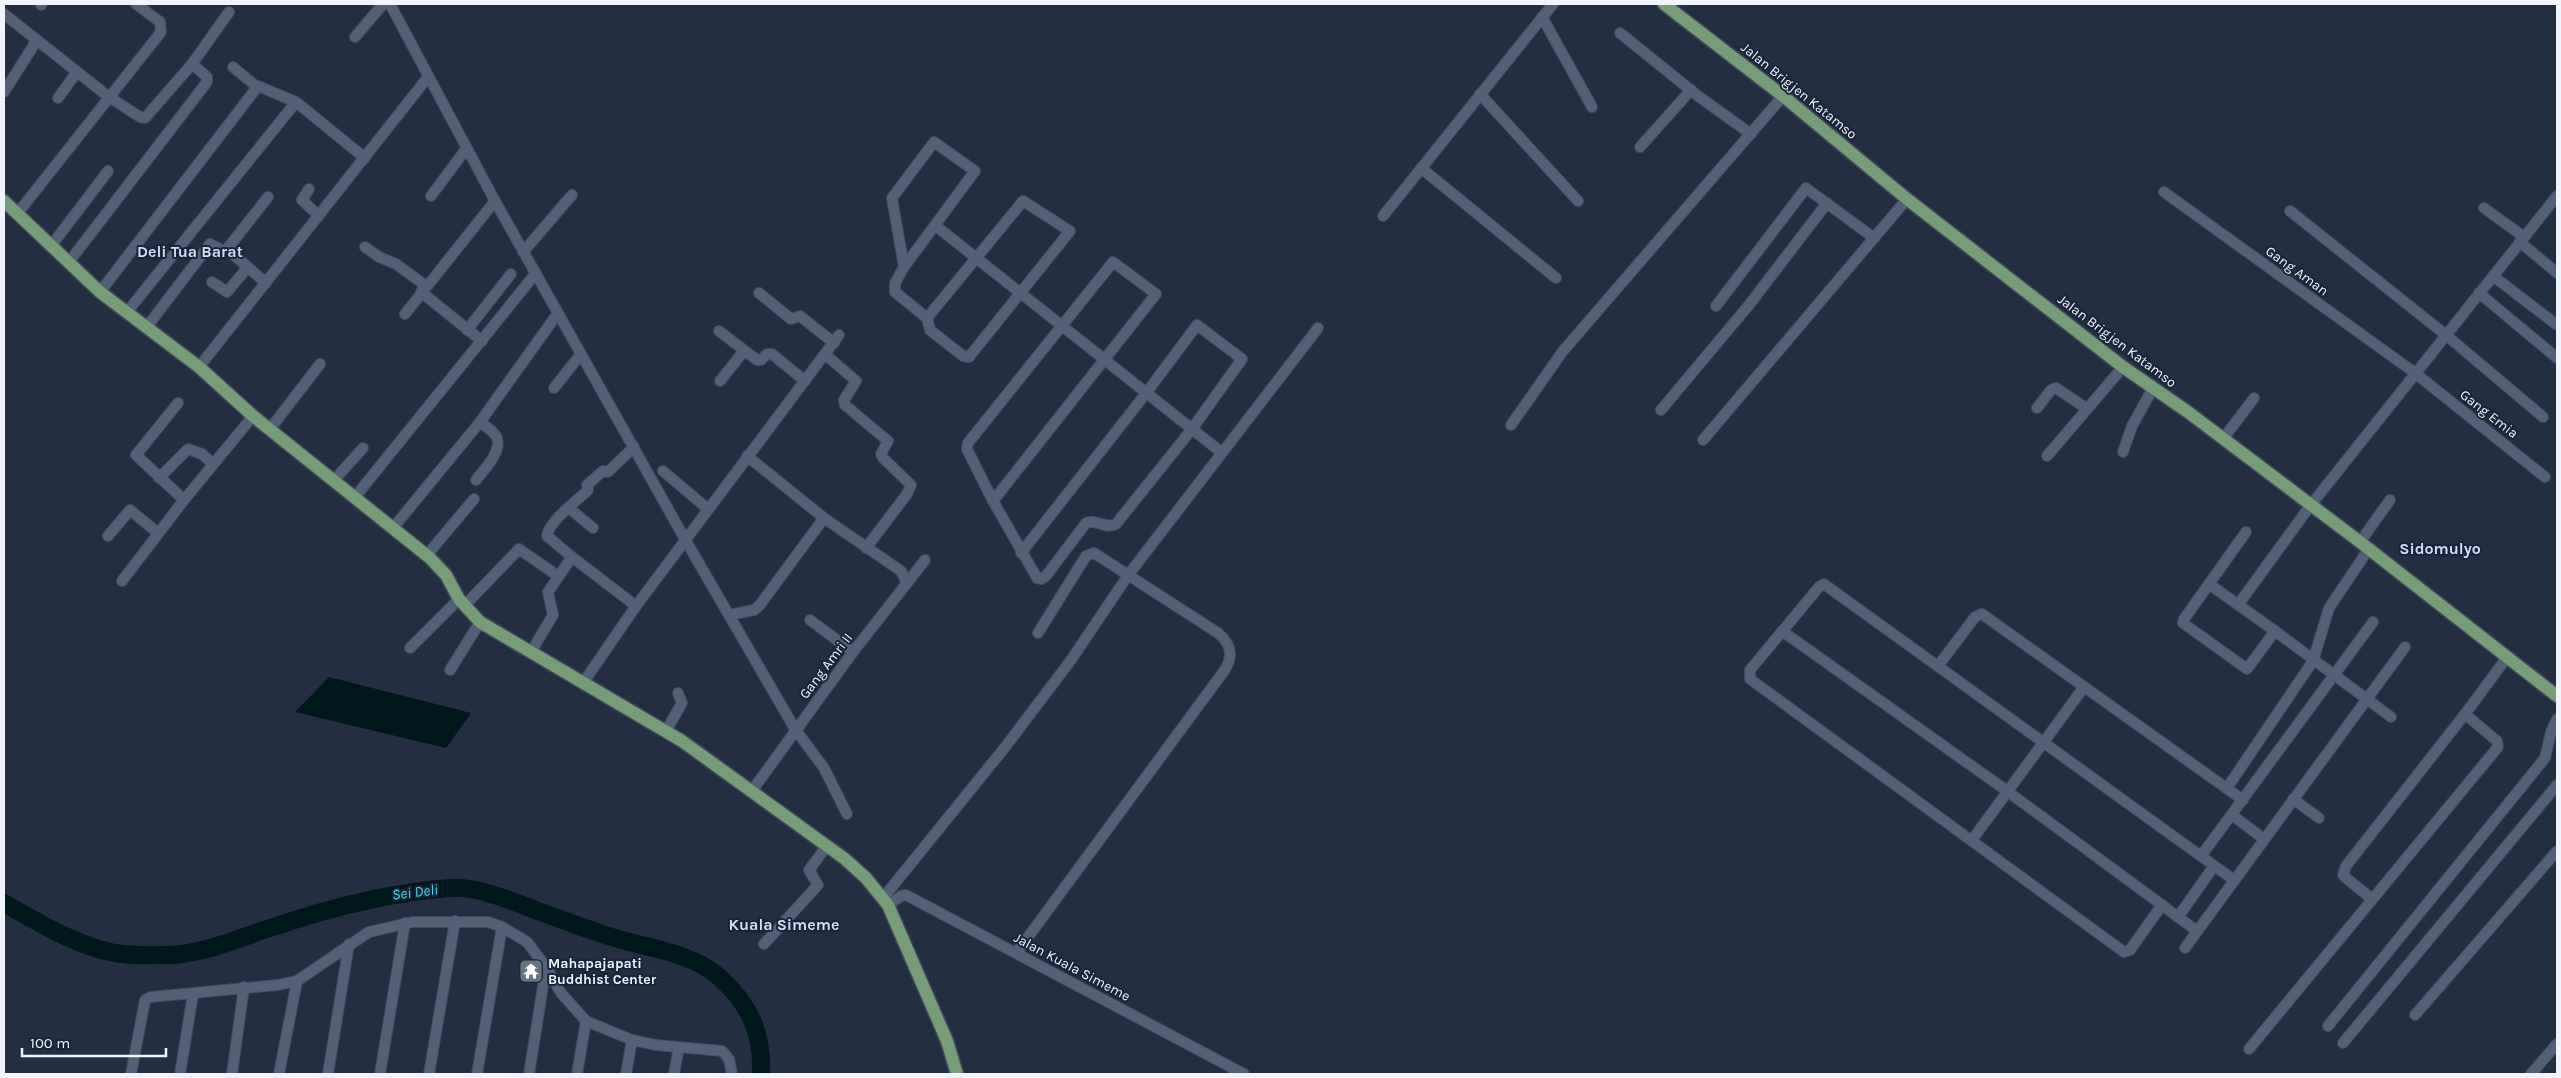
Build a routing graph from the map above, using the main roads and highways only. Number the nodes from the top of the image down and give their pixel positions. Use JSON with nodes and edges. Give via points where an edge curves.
{"nodes":[{"id":1,"x":1664,"y":4,"type":"edge"},
{"id":2,"x":4,"y":201,"type":"edge"},
{"id":3,"x":2557,"y":696,"type":"edge"},
{"id":4,"x":957,"y":1074,"type":"edge"}],
"edges":[{"from":1,"to":3,"type":"main road","name":"Jalan Brigjen Katamso","via":[[2123,367],[2223,439]]},
{"from":2,"to":4,"type":"main road","via":[[100,292],[199,367],[253,416],[427,555],[480,622],[666,732],[856,869],[886,902],[947,1041]]}]}
